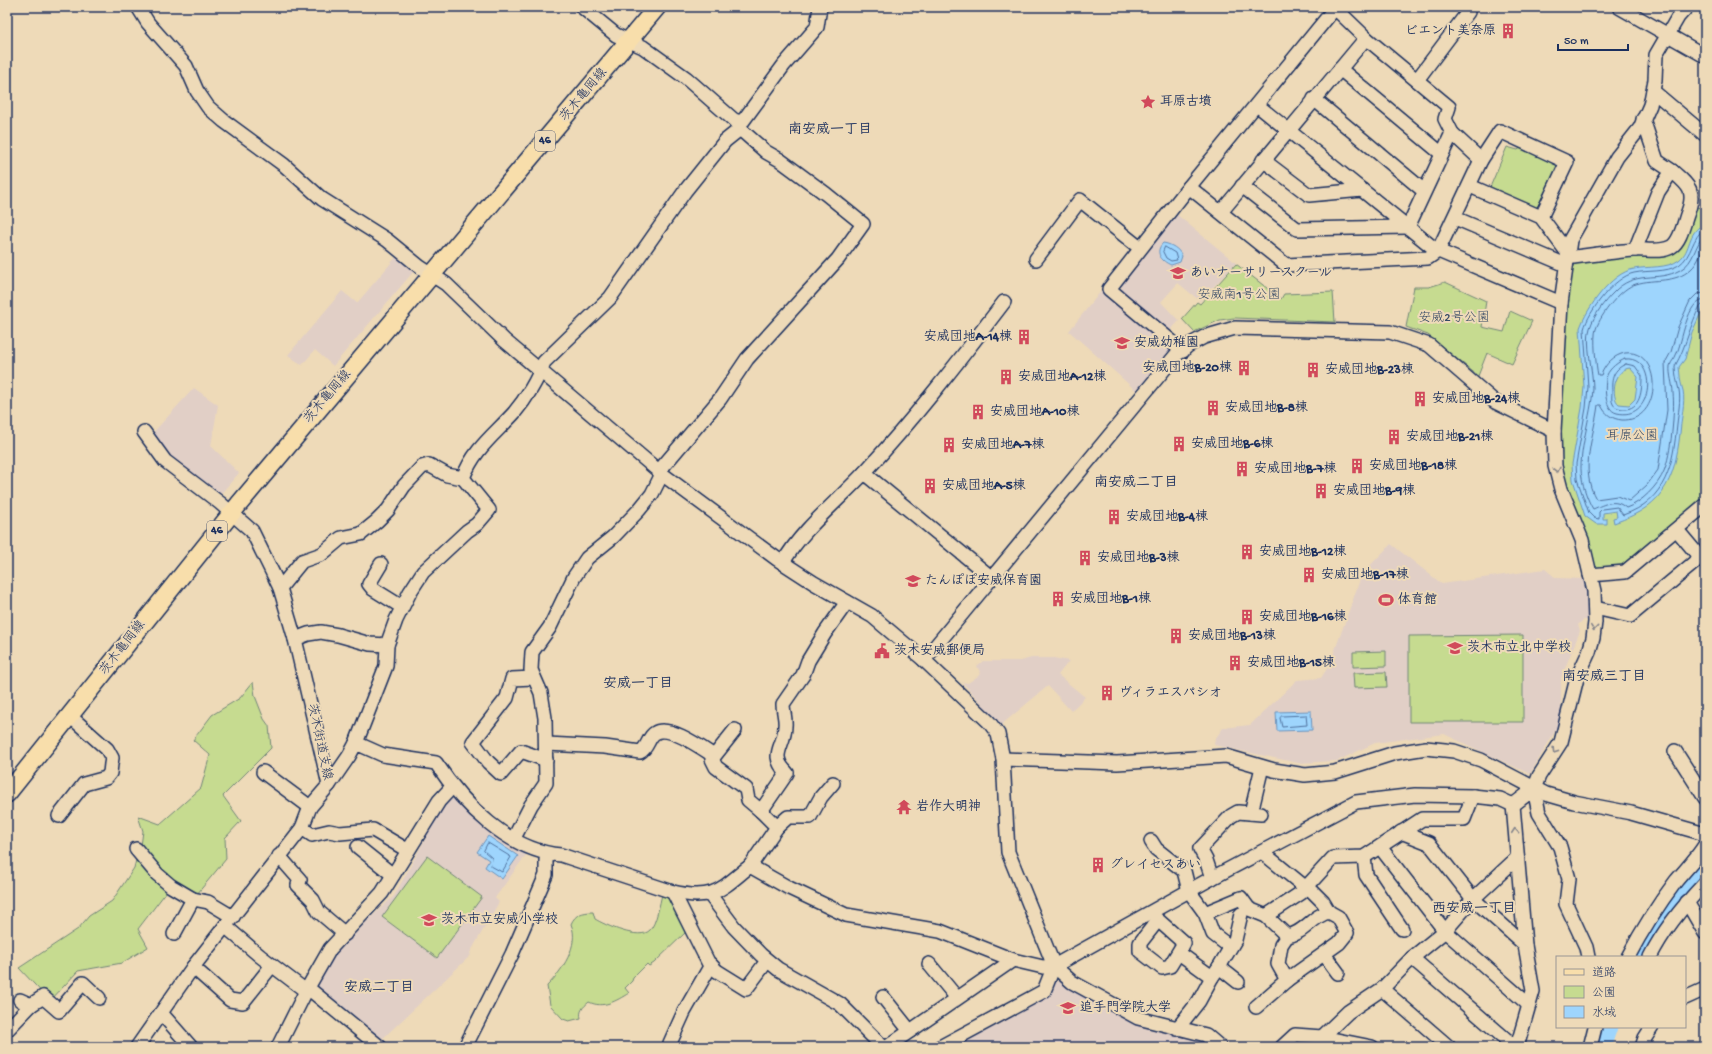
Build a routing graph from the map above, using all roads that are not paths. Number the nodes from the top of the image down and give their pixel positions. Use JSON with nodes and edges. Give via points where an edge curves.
{"nodes":[{"id":1,"x":138,"y":7,"type":"edge"},
{"id":2,"x":582,"y":7,"type":"edge"},
{"id":3,"x":657,"y":7,"type":"edge"},
{"id":4,"x":820,"y":7,"type":"edge"},
{"id":5,"x":1334,"y":7,"type":"edge"},
{"id":6,"x":1620,"y":7,"type":"edge"},
{"id":7,"x":1687,"y":7,"type":"edge"},
{"id":8,"x":1468,"y":12,"type":"dead end"},
{"id":9,"x":1668,"y":35,"type":"junction"},
{"id":10,"x":1366,"y":38,"type":"junction"},
{"id":11,"x":629,"y":41,"type":"junction"},
{"id":12,"x":1705,"y":56,"type":"edge"},
{"id":13,"x":1340,"y":69,"type":"junction"},
{"id":14,"x":1417,"y":80,"type":"junction"},
{"id":15,"x":1653,"y":91,"type":"junction"},
{"id":16,"x":1314,"y":99,"type":"junction"},
{"id":17,"x":1257,"y":105,"type":"junction"},
{"id":18,"x":1644,"y":119,"type":"junction"},
{"id":19,"x":738,"y":125,"type":"junction"},
{"id":20,"x":1288,"y":130,"type":"junction"},
{"id":21,"x":1452,"y":133,"type":"junction"},
{"id":22,"x":1705,"y":133,"type":"edge"},
{"id":23,"x":1442,"y":154,"type":"junction"},
{"id":24,"x":1263,"y":160,"type":"junction"},
{"id":25,"x":1481,"y":160,"type":"junction"},
{"id":26,"x":1672,"y":171,"type":"junction"},
{"id":27,"x":1242,"y":186,"type":"junction"},
{"id":28,"x":1470,"y":186,"type":"junction"},
{"id":29,"x":1189,"y":187,"type":"junction"},
{"id":30,"x":1362,"y":190,"type":"junction"},
{"id":31,"x":1424,"y":191,"type":"junction"},
{"id":32,"x":1220,"y":212,"type":"junction"},
{"id":33,"x":1541,"y":217,"type":"junction"},
{"id":34,"x":1455,"y":218,"type":"junction"},
{"id":35,"x":1408,"y":227,"type":"junction"},
{"id":36,"x":1140,"y":248,"type":"junction"},
{"id":37,"x":1635,"y":250,"type":"junction"},
{"id":38,"x":1438,"y":251,"type":"junction"},
{"id":39,"x":1567,"y":258,"type":"junction"},
{"id":40,"x":1036,"y":259,"type":"dead end"},
{"id":41,"x":433,"y":274,"type":"junction"},
{"id":42,"x":1004,"y":302,"type":"dead end"},
{"id":43,"x":1562,"y":303,"type":"junction"},
{"id":44,"x":1183,"y":351,"type":"junction"},
{"id":45,"x":541,"y":372,"type":"junction"},
{"id":46,"x":1554,"y":431,"type":"junction"},
{"id":47,"x":144,"y":432,"type":"dead end"},
{"id":48,"x":660,"y":472,"type":"junction"},
{"id":49,"x":864,"y":473,"type":"junction"},
{"id":50,"x":463,"y":478,"type":"junction"},
{"id":51,"x":1705,"y":505,"type":"edge"},
{"id":52,"x":231,"y":513,"type":"junction"},
{"id":53,"x":1677,"y":530,"type":"junction"},
{"id":54,"x":783,"y":563,"type":"junction"},
{"id":55,"x":381,"y":564,"type":"dead end"},
{"id":56,"x":1590,"y":575,"type":"junction"},
{"id":57,"x":992,"y":578,"type":"junction"},
{"id":58,"x":280,"y":588,"type":"junction"},
{"id":59,"x":847,"y":602,"type":"junction"},
{"id":60,"x":402,"y":607,"type":"junction"},
{"id":61,"x":1595,"y":608,"type":"junction"},
{"id":62,"x":295,"y":639,"type":"junction"},
{"id":63,"x":387,"y":646,"type":"junction"},
{"id":64,"x":924,"y":660,"type":"junction"},
{"id":65,"x":533,"y":678,"type":"junction"},
{"id":66,"x":70,"y":716,"type":"junction"},
{"id":67,"x":735,"y":730,"type":"dead end"},
{"id":68,"x":356,"y":743,"type":"junction"},
{"id":69,"x":547,"y":744,"type":"junction"},
{"id":70,"x":1675,"y":751,"type":"dead end"},
{"id":71,"x":714,"y":756,"type":"junction"},
{"id":72,"x":1003,"y":759,"type":"junction"},
{"id":73,"x":546,"y":760,"type":"junction"},
{"id":74,"x":1262,"y":766,"type":"junction"},
{"id":75,"x":263,"y":772,"type":"dead end"},
{"id":76,"x":833,"y":783,"type":"dead end"},
{"id":77,"x":329,"y":785,"type":"junction"},
{"id":78,"x":452,"y":787,"type":"junction"},
{"id":79,"x":1534,"y":789,"type":"junction"},
{"id":80,"x":7,"y":794,"type":"edge"},
{"id":81,"x":1473,"y":796,"type":"junction"},
{"id":82,"x":1705,"y":798,"type":"edge"},
{"id":83,"x":1513,"y":805,"type":"junction"},
{"id":84,"x":310,"y":807,"type":"junction"},
{"id":85,"x":761,"y":811,"type":"junction"},
{"id":86,"x":59,"y":816,"type":"dead end"},
{"id":87,"x":777,"y":827,"type":"junction"},
{"id":88,"x":302,"y":828,"type":"junction"},
{"id":89,"x":1402,"y":832,"type":"junction"},
{"id":90,"x":1705,"y":834,"type":"edge"},
{"id":91,"x":514,"y":838,"type":"junction"},
{"id":92,"x":1151,"y":841,"type":"dead end"},
{"id":93,"x":1705,"y":845,"type":"edge"},
{"id":94,"x":358,"y":847,"type":"dead end"},
{"id":95,"x":1380,"y":847,"type":"junction"},
{"id":96,"x":136,"y":849,"type":"dead end"},
{"id":97,"x":407,"y":850,"type":"junction"},
{"id":98,"x":1262,"y":852,"type":"junction"},
{"id":99,"x":549,"y":854,"type":"junction"},
{"id":100,"x":279,"y":856,"type":"junction"},
{"id":101,"x":1364,"y":857,"type":"junction"},
{"id":102,"x":1517,"y":858,"type":"junction"},
{"id":103,"x":750,"y":866,"type":"junction"},
{"id":104,"x":393,"y":875,"type":"junction"},
{"id":105,"x":1212,"y":878,"type":"junction"},
{"id":106,"x":1705,"y":883,"type":"edge"},
{"id":107,"x":1306,"y":887,"type":"junction"},
{"id":108,"x":1189,"y":891,"type":"junction"},
{"id":109,"x":673,"y":892,"type":"junction"},
{"id":110,"x":710,"y":895,"type":"junction"},
{"id":111,"x":193,"y":898,"type":"junction"},
{"id":112,"x":1473,"y":900,"type":"junction"},
{"id":113,"x":1687,"y":902,"type":"junction"},
{"id":114,"x":1329,"y":912,"type":"junction"},
{"id":115,"x":1205,"y":913,"type":"junction"},
{"id":116,"x":1241,"y":914,"type":"dead end"},
{"id":117,"x":1266,"y":916,"type":"junction"},
{"id":118,"x":229,"y":922,"type":"junction"},
{"id":119,"x":1703,"y":923,"type":"edge"},
{"id":120,"x":1402,"y":929,"type":"dead end"},
{"id":121,"x":1444,"y":931,"type":"junction"},
{"id":122,"x":174,"y":934,"type":"dead end"},
{"id":123,"x":345,"y":934,"type":"junction"},
{"id":124,"x":1287,"y":936,"type":"junction"},
{"id":125,"x":1525,"y":945,"type":"junction"},
{"id":126,"x":1230,"y":947,"type":"junction"},
{"id":127,"x":1178,"y":953,"type":"dead end"},
{"id":128,"x":1324,"y":954,"type":"junction"},
{"id":129,"x":1588,"y":956,"type":"edge"},
{"id":130,"x":1629,"y":956,"type":"edge"},
{"id":131,"x":1650,"y":956,"type":"edge"},
{"id":132,"x":1412,"y":958,"type":"junction"},
{"id":133,"x":767,"y":960,"type":"junction"},
{"id":134,"x":1012,"y":960,"type":"junction"},
{"id":135,"x":929,"y":964,"type":"dead end"},
{"id":136,"x":711,"y":965,"type":"junction"},
{"id":137,"x":1054,"y":966,"type":"junction"},
{"id":138,"x":193,"y":967,"type":"junction"},
{"id":139,"x":270,"y":968,"type":"dead end"},
{"id":140,"x":1215,"y":972,"type":"junction"},
{"id":141,"x":1338,"y":972,"type":"dead end"},
{"id":142,"x":1287,"y":980,"type":"junction"},
{"id":143,"x":1238,"y":982,"type":"dead end"},
{"id":144,"x":307,"y":989,"type":"junction"},
{"id":145,"x":1382,"y":989,"type":"junction"},
{"id":146,"x":1705,"y":989,"type":"edge"},
{"id":147,"x":882,"y":997,"type":"dead end"},
{"id":148,"x":99,"y":998,"type":"dead end"},
{"id":149,"x":957,"y":998,"type":"junction"},
{"id":150,"x":1686,"y":998,"type":"edge"},
{"id":151,"x":1529,"y":1005,"type":"junction"},
{"id":152,"x":1256,"y":1007,"type":"dead end"},
{"id":153,"x":162,"y":1014,"type":"junction"},
{"id":154,"x":1595,"y":1028,"type":"edge"},
{"id":155,"x":1651,"y":1028,"type":"edge"},
{"id":156,"x":1178,"y":1029,"type":"junction"},
{"id":157,"x":7,"y":1030,"type":"edge"},
{"id":158,"x":910,"y":1031,"type":"junction"},
{"id":159,"x":1322,"y":1037,"type":"junction"},
{"id":160,"x":137,"y":1047,"type":"edge"},
{"id":161,"x":191,"y":1047,"type":"edge"},
{"id":162,"x":278,"y":1047,"type":"edge"},
{"id":163,"x":380,"y":1047,"type":"edge"},
{"id":164,"x":465,"y":1047,"type":"edge"},
{"id":165,"x":670,"y":1047,"type":"edge"},
{"id":166,"x":883,"y":1047,"type":"edge"},
{"id":167,"x":887,"y":1047,"type":"edge"},
{"id":168,"x":940,"y":1047,"type":"edge"},
{"id":169,"x":1220,"y":1047,"type":"edge"},
{"id":170,"x":1282,"y":1047,"type":"edge"},
{"id":171,"x":1372,"y":1047,"type":"edge"},
{"id":172,"x":1449,"y":1047,"type":"edge"},
{"id":173,"x":1516,"y":1047,"type":"edge"},
{"id":174,"x":1590,"y":1047,"type":"edge"},
{"id":175,"x":1642,"y":1047,"type":"edge"}],
"edges":[{"from":1,"to":41,"type":"street","via":[[148,23],[186,66],[197,91],[214,112],[284,165],[322,199],[387,240],[420,267]]},
{"from":2,"to":11,"type":"street","via":[[616,35]]},
{"from":3,"to":11,"type":"main road","name":"茨木亀岡線","number":"46"},
{"from":4,"to":19,"type":"street","via":[[817,27],[813,33],[784,65]]},
{"from":5,"to":10,"type":"street"},
{"from":5,"to":17,"type":"street"},
{"from":6,"to":9,"type":"street"},
{"from":7,"to":9,"type":"street"},
{"from":8,"to":14,"type":"street"},
{"from":9,"to":12,"type":"street"},
{"from":9,"to":15,"type":"street","via":[[1656,55]]},
{"from":10,"to":13,"type":"street"},
{"from":10,"to":14,"type":"street"},
{"from":11,"to":19,"type":"street","via":[[643,47],[686,78]]},
{"from":11,"to":41,"type":"main road","name":"茨木亀岡線","number":"46"},
{"from":13,"to":16,"type":"street"},
{"from":13,"to":23,"type":"street"},
{"from":14,"to":21,"type":"street","via":[[1449,107],[1445,119]]},
{"from":15,"to":18,"type":"street"},
{"from":15,"to":22,"type":"street"},
{"from":16,"to":20,"type":"street"},
{"from":16,"to":31,"type":"street"},
{"from":17,"to":20,"type":"street"},
{"from":17,"to":29,"type":"street"},
{"from":18,"to":26,"type":"street","via":[[1657,161]]},
{"from":18,"to":39,"type":"street","via":[[1640,128],[1616,157],[1603,180],[1570,240]]},
{"from":19,"to":45,"type":"street","via":[[685,191],[610,298],[544,362]]},
{"from":19,"to":48,"type":"street","via":[[766,152],[826,194],[863,224],[838,259],[747,359],[720,399]]},
{"from":20,"to":24,"type":"street"},
{"from":20,"to":30,"type":"street"},
{"from":21,"to":23,"type":"street"},
{"from":21,"to":25,"type":"street"},
{"from":23,"to":31,"type":"street"},
{"from":24,"to":27,"type":"street"},
{"from":24,"to":30,"type":"street","via":[[1309,195]]},
{"from":25,"to":28,"type":"street"},
{"from":25,"to":33,"type":"street","via":[[1500,131],[1568,162]]},
{"from":26,"to":37,"type":"street","via":[[1658,192]]},
{"from":26,"to":37,"type":"street","via":[[1686,183],[1692,193],[1678,239],[1671,247],[1661,250]]},
{"from":27,"to":32,"type":"street"},
{"from":27,"to":35,"type":"street","via":[[1297,229]]},
{"from":28,"to":33,"type":"street"},
{"from":28,"to":34,"type":"street"},
{"from":29,"to":32,"type":"street"},
{"from":29,"to":36,"type":"street"},
{"from":30,"to":35,"type":"street"},
{"from":31,"to":35,"type":"street"},
{"from":32,"to":38,"type":"street","via":[[1286,265],[1428,258]]},
{"from":33,"to":39,"type":"street"},
{"from":34,"to":38,"type":"street"},
{"from":34,"to":39,"type":"street"},
{"from":35,"to":38,"type":"street"},
{"from":36,"to":40,"type":"street","via":[[1080,200]]},
{"from":36,"to":44,"type":"street","via":[[1109,289]]},
{"from":37,"to":39,"type":"street"},
{"from":38,"to":43,"type":"street"},
{"from":39,"to":43,"type":"street"},
{"from":41,"to":45,"type":"street"},
{"from":41,"to":52,"type":"main road","name":"茨木亀岡線","number":"46"},
{"from":42,"to":49,"type":"street","via":[[940,386]]},
{"from":43,"to":46,"type":"street"},
{"from":44,"to":46,"type":"street","via":[[1204,337],[1235,328],[1390,332],[1429,345],[1495,402]]},
{"from":44,"to":57,"type":"street","via":[[1171,361]]},
{"from":45,"to":48,"type":"street"},
{"from":45,"to":50,"type":"street","via":[[515,412],[469,461]]},
{"from":46,"to":56,"type":"street","one_way":true,"via":[[1555,466],[1561,489],[1582,540]]},
{"from":47,"to":52,"type":"street","name":"茨木街道支線","via":[[165,462]]},
{"from":48,"to":54,"type":"street"},
{"from":48,"to":65,"type":"street","via":[[652,494],[639,510],[614,537],[587,558],[574,577],[550,627],[532,652]]},
{"from":49,"to":54,"type":"street","via":[[800,540]]},
{"from":49,"to":57,"type":"street"},
{"from":50,"to":58,"type":"street","via":[[447,475],[429,465],[422,467],[377,521],[361,534],[341,538],[322,554],[302,561]]},
{"from":50,"to":60,"type":"street","via":[[490,510],[423,572]]},
{"from":51,"to":53,"type":"street"},
{"from":52,"to":58,"type":"street","name":"茨木街道支線","via":[[252,531]]},
{"from":52,"to":66,"type":"main road","name":"茨木亀岡線","number":"46"},
{"from":53,"to":56,"type":"street","via":[[1625,572]]},
{"from":53,"to":61,"type":"street","via":[[1698,555],[1695,562],[1630,616]]},
{"from":54,"to":59,"type":"street"},
{"from":55,"to":60,"type":"street","via":[[369,584],[372,589]]},
{"from":56,"to":61,"type":"street"},
{"from":57,"to":64,"type":"street"},
{"from":58,"to":62,"type":"street","name":"茨木街道支線"},
{"from":59,"to":64,"type":"street","via":[[872,616]]},
{"from":59,"to":85,"type":"street","via":[[825,633],[783,704],[786,727],[777,760],[787,773]]},
{"from":60,"to":63,"type":"street"},
{"from":61,"to":79,"type":"street","one_way":true,"via":[[1593,638],[1576,678],[1561,742],[1539,776]]},
{"from":62,"to":63,"type":"street","via":[[321,632]]},
{"from":62,"to":77,"type":"street","name":"茨木街道支線"},
{"from":63,"to":68,"type":"street","via":[[386,666]]},
{"from":64,"to":72,"type":"street","via":[[989,722],[998,734]]},
{"from":65,"to":69,"type":"street","via":[[541,693]]},
{"from":65,"to":73,"type":"street","via":[[512,679],[507,698],[473,742],[501,774],[521,751]]},
{"from":66,"to":80,"type":"main road","name":"茨木亀岡線","number":"46"},
{"from":66,"to":86,"type":"street","via":[[107,749],[112,758],[110,774],[106,778],[84,784]]},
{"from":67,"to":71,"type":"street"},
{"from":68,"to":77,"type":"street"},
{"from":68,"to":78,"type":"street","via":[[383,755],[436,763]]},
{"from":69,"to":71,"type":"street","via":[[606,747],[640,752],[645,749],[653,733],[658,731],[672,733],[692,741]]},
{"from":69,"to":73,"type":"street"},
{"from":70,"to":82,"type":"street"},
{"from":71,"to":85,"type":"street","via":[[712,758],[716,767],[746,789],[748,800]]},
{"from":72,"to":74,"type":"street","via":[[1117,763],[1226,756]]},
{"from":72,"to":137,"type":"street","via":[[1008,852]]},
{"from":73,"to":91,"type":"street","via":[[546,783]]},
{"from":74,"to":79,"type":"street","via":[[1305,775],[1335,772],[1395,753],[1426,748],[1454,751],[1481,760]]},
{"from":74,"to":105,"type":"street","via":[[1256,814],[1238,812],[1231,816],[1200,849]]},
{"from":75,"to":84,"type":"street"},
{"from":76,"to":87,"type":"street","via":[[821,797],[810,817],[788,817]]},
{"from":77,"to":84,"type":"street","name":"茨木街道支線"},
{"from":78,"to":91,"type":"street","via":[[494,826]]},
{"from":78,"to":97,"type":"street","via":[[439,801]]},
{"from":79,"to":83,"type":"street"},
{"from":79,"to":90,"type":"street","via":[[1574,802],[1631,813]]},
{"from":79,"to":129,"type":"street","via":[[1539,813],[1560,847],[1569,879],[1566,904]]},
{"from":81,"to":83,"type":"street","via":[[1500,799]]},
{"from":81,"to":89,"type":"street","via":[[1464,819],[1422,819]]},
{"from":81,"to":98,"type":"street","via":[[1415,795],[1356,802]]},
{"from":102,"to":83,"type":"street","one_way":true},
{"from":84,"to":88,"type":"street","name":"茨木街道支線"},
{"from":85,"to":87,"type":"street"},
{"from":87,"to":103,"type":"street"},
{"from":88,"to":97,"type":"street","via":[[312,835],[328,830],[340,833],[373,830]]},
{"from":88,"to":100,"type":"street","name":"茨木街道支線"},
{"from":89,"to":95,"type":"street"},
{"from":89,"to":112,"type":"street","via":[[1429,843]]},
{"from":91,"to":99,"type":"street"},
{"from":92,"to":108,"type":"street","via":[[1156,849],[1184,871]]},
{"from":93,"to":130,"type":"street","via":[[1660,903]]},
{"from":94,"to":104,"type":"street"},
{"from":95,"to":101,"type":"street"},
{"from":95,"to":121,"type":"street"},
{"from":96,"to":111,"type":"street","via":[[157,874],[171,886]]},
{"from":97,"to":104,"type":"street"},
{"from":98,"to":105,"type":"street"},
{"from":98,"to":107,"type":"street"},
{"from":99,"to":109,"type":"street","via":[[561,855]]},
{"from":99,"to":164,"type":"street","via":[[546,860],[546,875],[512,954]]},
{"from":100,"to":118,"type":"street","name":"茨木街道支線"},
{"from":100,"to":123,"type":"street","via":[[300,880],[298,885],[314,900],[319,912]]},
{"from":101,"to":107,"type":"street","via":[[1333,858]]},
{"from":101,"to":120,"type":"street","via":[[1366,875]]},
{"from":102,"to":112,"type":"street"},
{"from":102,"to":125,"type":"street"},
{"from":103,"to":110,"type":"street"},
{"from":103,"to":134,"type":"street","via":[[846,916],[940,930]]},
{"from":104,"to":123,"type":"street","via":[[382,893]]},
{"from":105,"to":108,"type":"street"},
{"from":106,"to":113,"type":"street"},
{"from":107,"to":114,"type":"street","via":[[1323,902]]},
{"from":107,"to":117,"type":"street"},
{"from":108,"to":115,"type":"street"},
{"from":108,"to":137,"type":"street"},
{"from":109,"to":110,"type":"street","via":[[691,896]]},
{"from":109,"to":136,"type":"street"},
{"from":110,"to":133,"type":"street","via":[[734,927]]},
{"from":111,"to":118,"type":"street","via":[[208,902]]},
{"from":111,"to":122,"type":"street"},
{"from":112,"to":121,"type":"street"},
{"from":112,"to":125,"type":"street"},
{"from":113,"to":119,"type":"street"},
{"from":113,"to":131,"type":"street","via":[[1659,938]]},
{"from":114,"to":124,"type":"street","via":[[1299,932]]},
{"from":114,"to":128,"type":"street","via":[[1338,917],[1347,933]]},
{"from":115,"to":117,"type":"street","via":[[1241,898],[1249,909]]},
{"from":115,"to":126,"type":"street","via":[[1213,934]]},
{"from":116,"to":126,"type":"street","via":[[1235,940]]},
{"from":117,"to":124,"type":"street"},
{"from":118,"to":138,"type":"street","name":"茨木街道支線"},
{"from":118,"to":144,"type":"street","via":[[260,956]]},
{"from":121,"to":132,"type":"street"},
{"from":121,"to":151,"type":"street"},
{"from":123,"to":144,"type":"street","via":[[330,949]]},
{"from":124,"to":142,"type":"street","via":[[1281,945],[1278,964]]},
{"from":125,"to":151,"type":"street","via":[[1533,991]]},
{"from":126,"to":140,"type":"street"},
{"from":127,"to":140,"type":"street"},
{"from":128,"to":141,"type":"street"},
{"from":128,"to":142,"type":"street"},
{"from":132,"to":145,"type":"street"},
{"from":132,"to":173,"type":"street"},
{"from":133,"to":136,"type":"street","via":[[746,990]]},
{"from":133,"to":166,"type":"street","via":[[778,969],[840,1004]]},
{"from":134,"to":137,"type":"street","via":[[1044,967]]},
{"from":134,"to":149,"type":"street"},
{"from":135,"to":149,"type":"street"},
{"from":136,"to":165,"type":"street","via":[[684,1012]]},
{"from":137,"to":156,"type":"street","via":[[1072,982],[1138,1018]]},
{"from":137,"to":168,"type":"street","via":[[1044,991]]},
{"from":138,"to":139,"type":"street","via":[[230,1000],[243,1002]]},
{"from":138,"to":153,"type":"street","name":"茨木街道支線"},
{"from":140,"to":143,"type":"street"},
{"from":140,"to":156,"type":"street","via":[[1199,1001]]},
{"from":142,"to":152,"type":"street"},
{"from":144,"to":162,"type":"street"},
{"from":144,"to":163,"type":"street"},
{"from":145,"to":159,"type":"street","via":[[1348,1012]]},
{"from":145,"to":172,"type":"street"},
{"from":146,"to":150,"type":"street"},
{"from":147,"to":158,"type":"street"},
{"from":148,"to":157,"type":"street","via":[[82,983],[58,1011],[43,997],[25,1002]]},
{"from":149,"to":158,"type":"street"},
{"from":151,"to":173,"type":"street"},
{"from":153,"to":160,"type":"street","name":"茨木街道支線"},
{"from":153,"to":161,"type":"street"},
{"from":154,"to":174,"type":"street"},
{"from":155,"to":175,"type":"street"},
{"from":156,"to":169,"type":"street","via":[[1206,1035]]},
{"from":158,"to":167,"type":"street"},
{"from":159,"to":170,"type":"street","via":[[1295,1035]]},
{"from":159,"to":171,"type":"street"}]}
